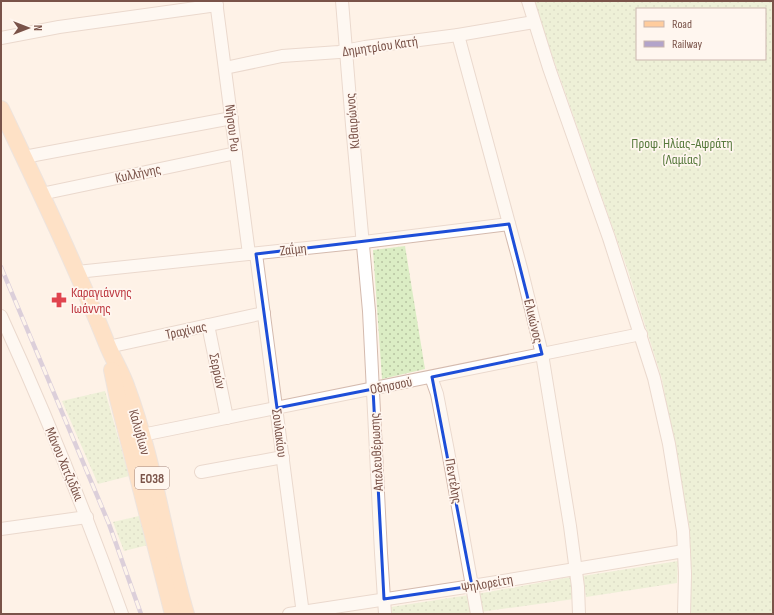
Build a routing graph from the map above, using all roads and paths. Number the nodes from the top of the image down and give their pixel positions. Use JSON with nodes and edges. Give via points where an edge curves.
{"nodes":[{"id":1,"x":342,"y":1,"type":"edge"},
{"id":2,"x":528,"y":1,"type":"edge"},
{"id":3,"x":217,"y":3,"type":"edge"},
{"id":4,"x":534,"y":22,"type":"junction"},
{"id":5,"x":458,"y":35,"type":"junction"},
{"id":6,"x":1,"y":38,"type":"edge"},
{"id":7,"x":346,"y":51,"type":"junction"},
{"id":8,"x":225,"y":68,"type":"junction"},
{"id":9,"x":1,"y":109,"type":"edge"},
{"id":10,"x":232,"y":118,"type":"junction"},
{"id":11,"x":236,"y":153,"type":"junction"},
{"id":12,"x":24,"y":157,"type":"junction"},
{"id":13,"x":41,"y":194,"type":"junction"},
{"id":14,"x":509,"y":224,"type":"junction"},
{"id":15,"x":364,"y":242,"type":"junction"},
{"id":16,"x":252,"y":254,"type":"junction"},
{"id":17,"x":77,"y":272,"type":"junction"},
{"id":18,"x":264,"y":313,"type":"junction"},
{"id":19,"x":1,"y":316,"type":"edge"},
{"id":20,"x":208,"y":325,"type":"junction"},
{"id":21,"x":641,"y":334,"type":"junction"},
{"id":22,"x":108,"y":347,"type":"junction"},
{"id":23,"x":542,"y":354,"type":"junction"},
{"id":24,"x":431,"y":377,"type":"junction"},
{"id":25,"x":373,"y":389,"type":"junction"},
{"id":26,"x":277,"y":408,"type":"junction"},
{"id":27,"x":228,"y":418,"type":"junction"},
{"id":28,"x":142,"y":435,"type":"junction"},
{"id":29,"x":283,"y":457,"type":"junction"},
{"id":30,"x":201,"y":472,"type":"dead end"},
{"id":31,"x":87,"y":516,"type":"junction"},
{"id":32,"x":1,"y":529,"type":"edge"},
{"id":33,"x":684,"y":550,"type":"junction"},
{"id":34,"x":576,"y":568,"type":"junction"},
{"id":35,"x":472,"y":586,"type":"junction"},
{"id":36,"x":384,"y":599,"type":"junction"},
{"id":37,"x":303,"y":613,"type":"edge"},
{"id":38,"x":122,"y":614,"type":"edge"},
{"id":39,"x":173,"y":614,"type":"edge"},
{"id":40,"x":186,"y":614,"type":"edge"},
{"id":41,"x":289,"y":614,"type":"edge"},
{"id":42,"x":385,"y":614,"type":"edge"},
{"id":43,"x":477,"y":614,"type":"edge"},
{"id":44,"x":579,"y":614,"type":"edge"},
{"id":45,"x":684,"y":614,"type":"edge"}],
"edges":[{"from":1,"to":7,"type":"street","name":"Κιθαιρώνος"},
{"from":2,"to":4,"type":"street"},
{"from":3,"to":6,"type":"street"},
{"from":3,"to":8,"type":"street","name":"Νήσου Ρω"},
{"from":4,"to":5,"type":"street","name":"Δημητρίου Κατή"},
{"from":4,"to":21,"type":"street"},
{"from":5,"to":7,"type":"street","name":"Δημητρίου Κατή"},
{"from":5,"to":14,"type":"street","name":"Ελικώνος"},
{"from":7,"to":8,"type":"street","name":"Δημητρίου Κατή","via":[[282,56]]},
{"from":7,"to":15,"type":"street","name":"Κιθαιρώνος"},
{"from":8,"to":10,"type":"street","name":"Νήσου Ρω"},
{"from":9,"to":12,"type":"main road","name":"Καλυβίων","number":"ΕΟ38"},
{"from":10,"to":11,"type":"street","name":"Νήσου Ρω"},
{"from":10,"to":12,"type":"street"},
{"from":11,"to":13,"type":"street","name":"Κυλλήνης"},
{"from":11,"to":16,"type":"street","name":"Νήσου Ρω"},
{"from":12,"to":13,"type":"main road","name":"Καλυβίων","number":"ΕΟ38"},
{"from":13,"to":17,"type":"main road","name":"Καλυβίων","number":"ΕΟ38"},
{"from":14,"to":15,"type":"street","name":"Ζαΐμη"},
{"from":14,"to":23,"type":"street","name":"Ελικώνος"},
{"from":15,"to":16,"type":"street","name":"Ζαΐμη"},
{"from":15,"to":25,"type":"street","name":"Απελευθέρωσης"},
{"from":16,"to":17,"type":"street","name":"Ζαΐμη"},
{"from":16,"to":18,"type":"street","name":"Σουλακίου"},
{"from":17,"to":22,"type":"main road","name":"Καλυβίων","number":"ΕΟ38"},
{"from":18,"to":20,"type":"street","name":"Τραχίνας"},
{"from":18,"to":26,"type":"street","name":"Σουλακίου"},
{"from":19,"to":31,"type":"street","name":"Μάνου Χατζιδάκι"},
{"from":20,"to":22,"type":"street","name":"Τραχίνας"},
{"from":20,"to":27,"type":"street","name":"Σερρών"},
{"from":21,"to":23,"type":"street","name":"Οδησσού"},
{"from":21,"to":33,"type":"street","via":[[669,444]]},
{"from":22,"to":28,"type":"main road","name":"Καλυβίων","number":"ΕΟ38","via":[[127,388]]},
{"from":22,"to":39,"type":"main road","name":"Καλυβίων","number":"ΕΟ38","via":[[118,400]]},
{"from":23,"to":24,"type":"street","name":"Οδησσού"},
{"from":23,"to":34,"type":"street","name":"Ελικώνος"},
{"from":24,"to":25,"type":"street","name":"Οδησσού"},
{"from":24,"to":35,"type":"street","name":"Πεντέλης","via":[[437,394]]},
{"from":25,"to":26,"type":"street","name":"Οδησσού"},
{"from":25,"to":36,"type":"street","name":"Απελευθέρωσης"},
{"from":26,"to":27,"type":"street","name":"Οδησσού"},
{"from":26,"to":29,"type":"street","name":"Σουλακίου"},
{"from":27,"to":28,"type":"street","name":"Οδησσού"},
{"from":28,"to":40,"type":"main road","name":"Καλυβίων","number":"ΕΟ38"},
{"from":29,"to":30,"type":"street"},
{"from":29,"to":37,"type":"street","name":"Σουλακίου"},
{"from":31,"to":32,"type":"street"},
{"from":31,"to":38,"type":"street","name":"Μάνου Χατζιδάκι"},
{"from":33,"to":34,"type":"street","name":"Ψηλορείτη"},
{"from":33,"to":45,"type":"street"},
{"from":34,"to":35,"type":"street","name":"Ψηλορείτη"},
{"from":34,"to":44,"type":"street","name":"Ελικώνος"},
{"from":35,"to":36,"type":"street","name":"Ψηλορείτη"},
{"from":35,"to":43,"type":"street","name":"Πεντέλης"},
{"from":36,"to":37,"type":"street","name":"Ψηλορείτη"},
{"from":36,"to":42,"type":"street","name":"Απελευθέρωσης"},
{"from":37,"to":41,"type":"street","name":"Ψηλορείτη"}]}
